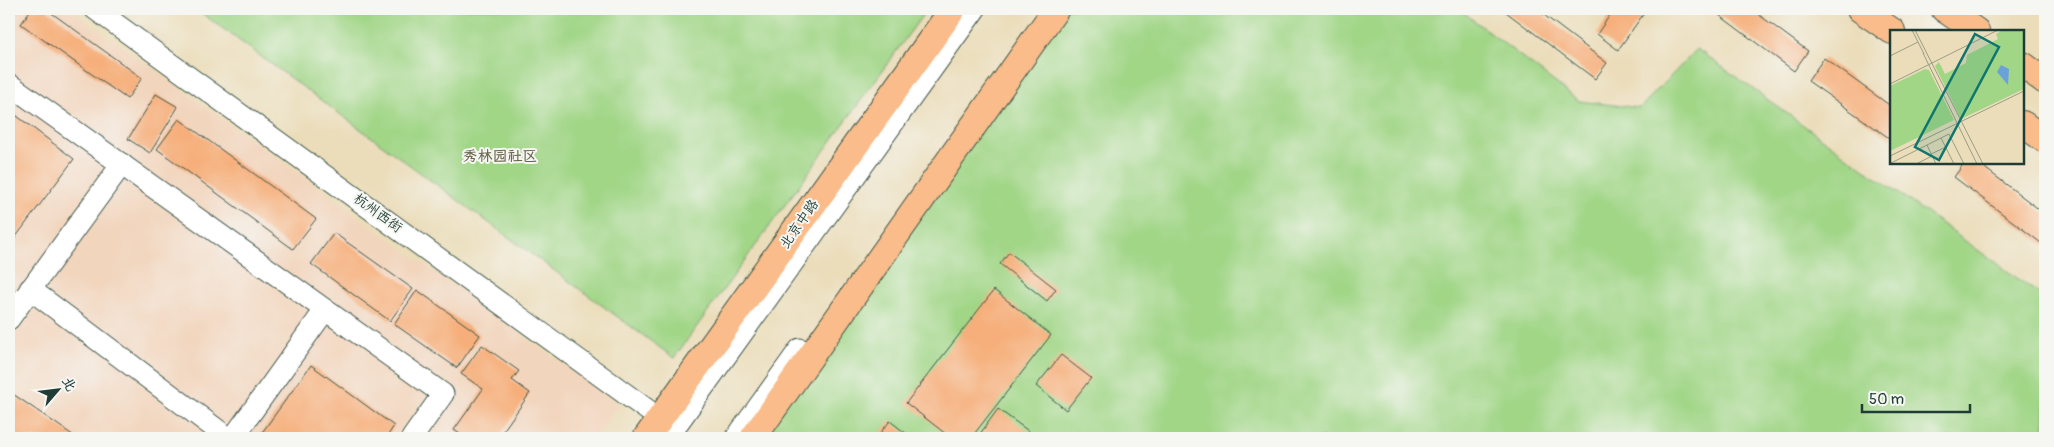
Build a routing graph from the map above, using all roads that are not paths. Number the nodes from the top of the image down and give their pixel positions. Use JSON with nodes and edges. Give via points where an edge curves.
{"nodes":[{"id":1,"x":95,"y":9,"type":"edge"},
{"id":2,"x":953,"y":9,"type":"edge"},
{"id":3,"x":975,"y":9,"type":"edge"},
{"id":4,"x":1044,"y":9,"type":"edge"},
{"id":5,"x":1056,"y":9,"type":"edge"},
{"id":6,"x":1860,"y":9,"type":"edge"},
{"id":7,"x":1944,"y":9,"type":"edge"},
{"id":8,"x":1891,"y":30,"type":"edge"},
{"id":9,"x":1975,"y":30,"type":"edge"},
{"id":10,"x":2024,"y":66,"type":"edge"},
{"id":11,"x":2045,"y":81,"type":"edge"},
{"id":12,"x":9,"y":84,"type":"edge"},
{"id":13,"x":2024,"y":125,"type":"edge"},
{"id":14,"x":2045,"y":140,"type":"edge"},
{"id":15,"x":122,"y":164,"type":"junction"},
{"id":16,"x":30,"y":290,"type":"junction"},
{"id":17,"x":325,"y":310,"type":"junction"},
{"id":18,"x":9,"y":319,"type":"edge"},
{"id":19,"x":664,"y":433,"type":"edge"},
{"id":20,"x":228,"y":438,"type":"edge"},
{"id":21,"x":233,"y":438,"type":"edge"},
{"id":22,"x":412,"y":438,"type":"edge"},
{"id":23,"x":736,"y":438,"type":"edge"},
{"id":24,"x":753,"y":438,"type":"edge"}],
"edges":[{"from":1,"to":19,"type":"street","name":"杭州西街"},
{"from":2,"to":19,"type":"main road","name":"北京中路"},
{"from":3,"to":19,"type":"street"},
{"from":4,"to":23,"type":"street"},
{"from":5,"to":24,"type":"main road"},
{"from":6,"to":8,"type":"main road"},
{"from":7,"to":9,"type":"main road"},
{"from":10,"to":11,"type":"main road"},
{"from":12,"to":15,"type":"street"},
{"from":13,"to":14,"type":"main road"},
{"from":15,"to":16,"type":"street"},
{"from":15,"to":17,"type":"street"},
{"from":16,"to":18,"type":"street"},
{"from":16,"to":20,"type":"street"},
{"from":17,"to":21,"type":"street"},
{"from":17,"to":22,"type":"street","via":[[443,394]]}]}
